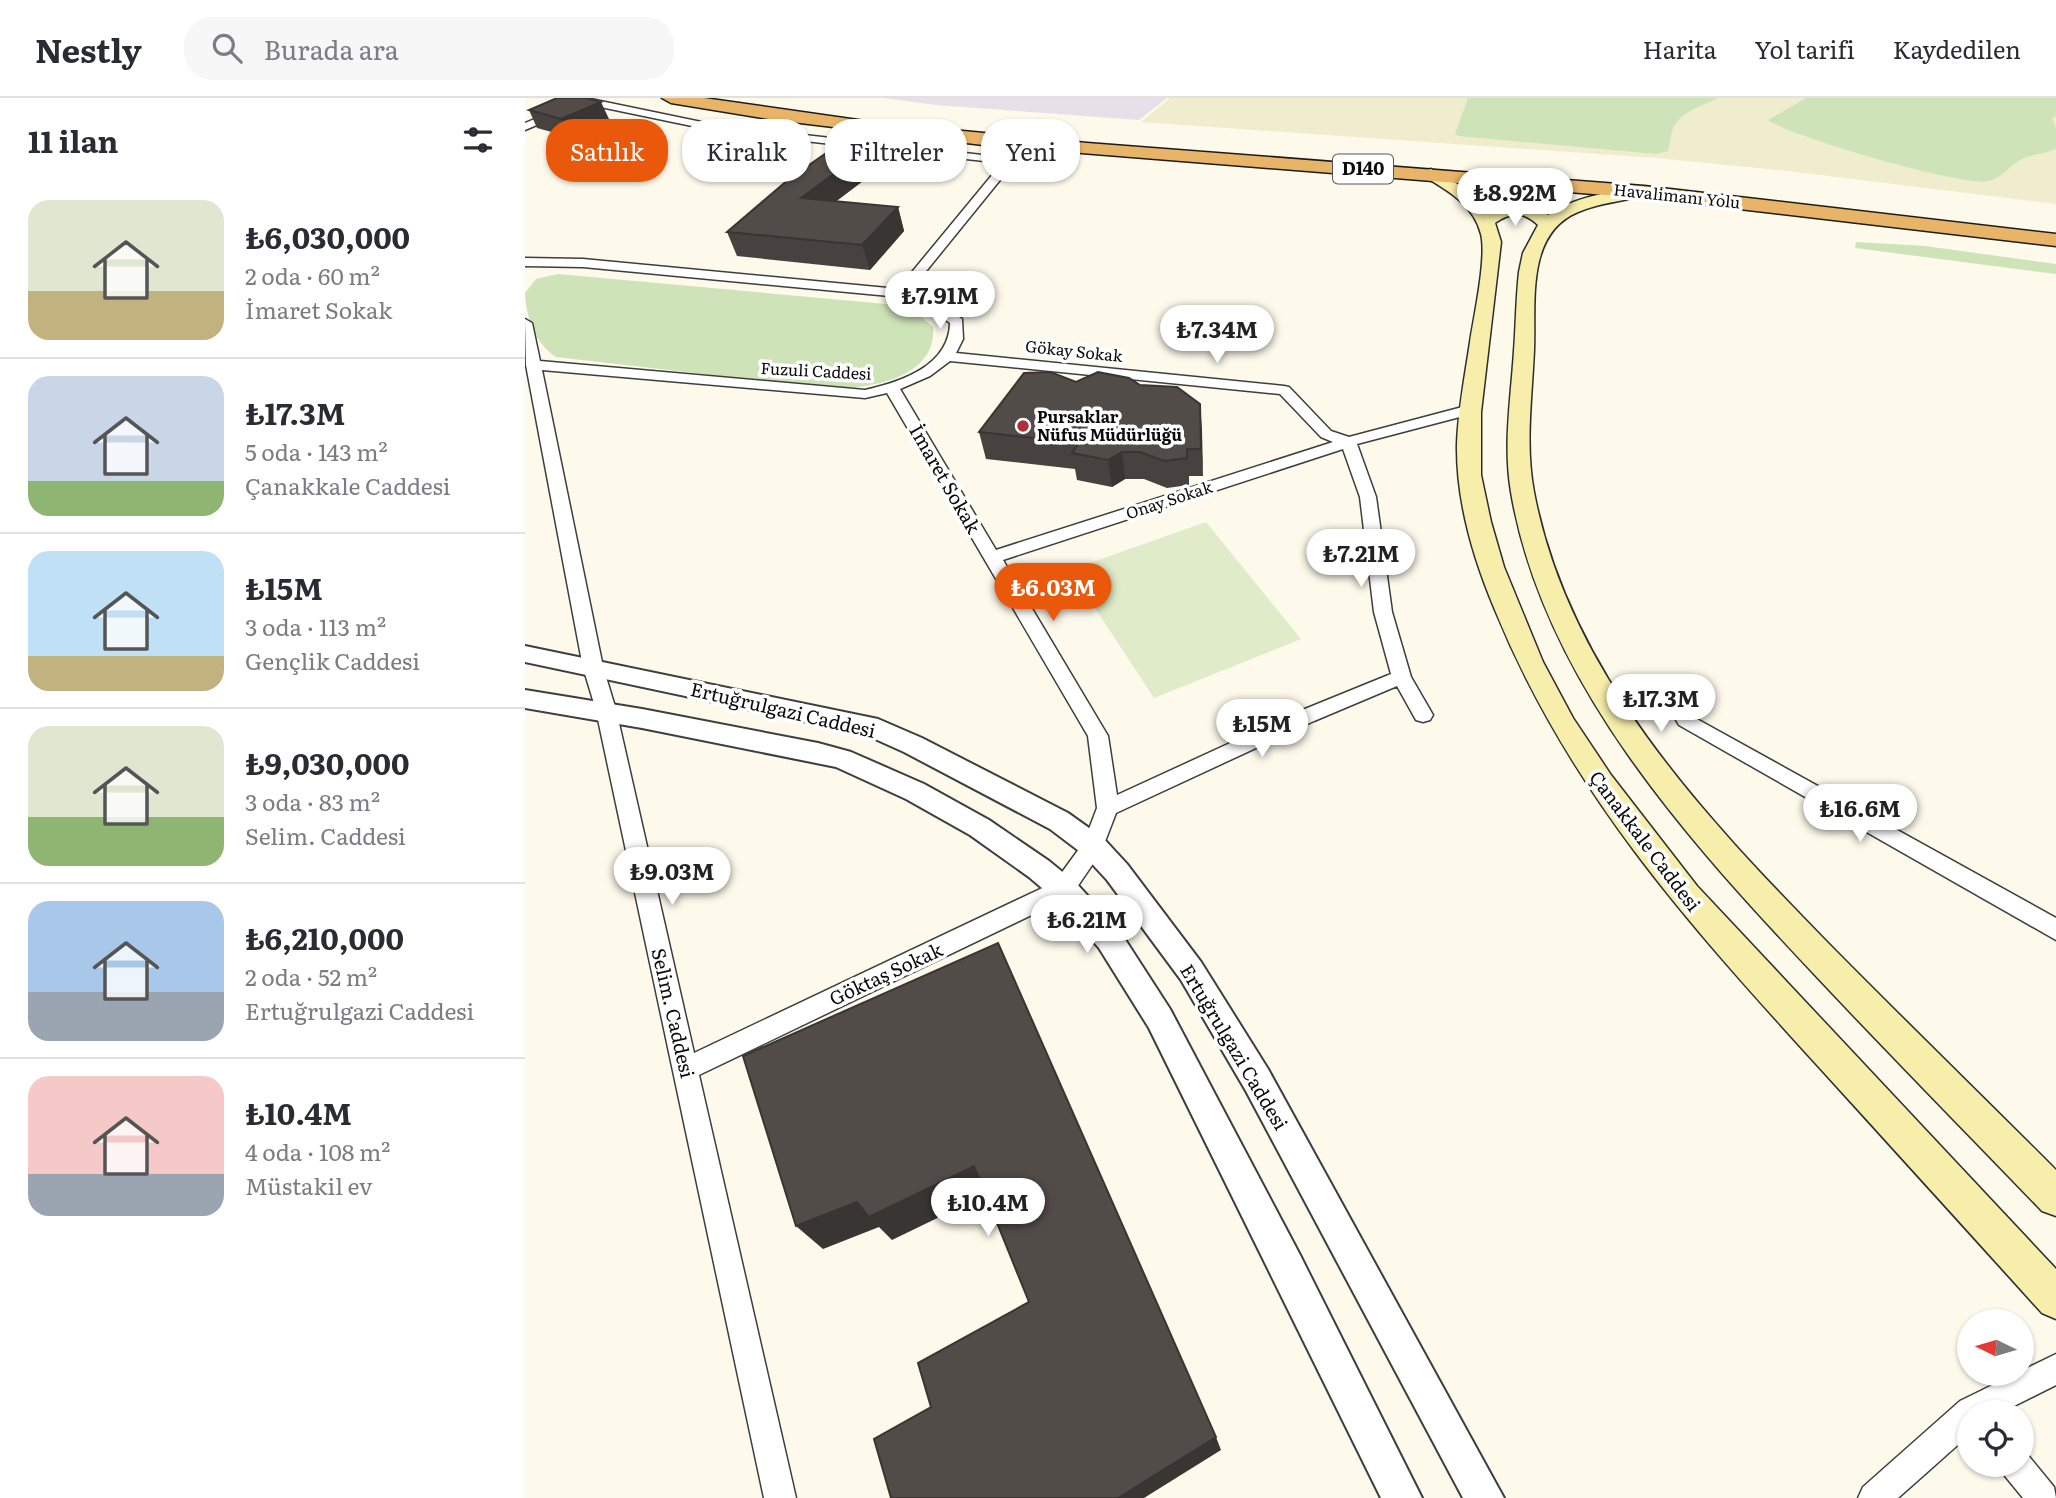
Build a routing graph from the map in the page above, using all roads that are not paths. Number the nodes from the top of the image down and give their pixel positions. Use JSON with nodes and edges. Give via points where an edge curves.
{"nodes":[{"id":1,"x":671,"y":98,"type":"edge"},
{"id":2,"x":790,"y":98,"type":"edge"},
{"id":3,"x":981,"y":120,"type":"edge"},
{"id":4,"x":525,"y":127,"type":"edge"},
{"id":5,"x":981,"y":158,"type":"edge"},
{"id":6,"x":1431,"y":174,"type":"junction"},
{"id":7,"x":993,"y":182,"type":"edge"},
{"id":8,"x":1638,"y":192,"type":"junction"},
{"id":9,"x":1487,"y":221,"type":"junction"},
{"id":10,"x":1546,"y":223,"type":"junction"},
{"id":11,"x":2056,"y":240,"type":"edge"},
{"id":12,"x":525,"y":262,"type":"edge"},
{"id":13,"x":901,"y":293,"type":"junction"},
{"id":14,"x":525,"y":323,"type":"edge"},
{"id":15,"x":945,"y":356,"type":"junction"},
{"id":16,"x":533,"y":365,"type":"junction"},
{"id":17,"x":892,"y":389,"type":"junction"},
{"id":18,"x":1470,"y":411,"type":"junction"},
{"id":19,"x":1348,"y":442,"type":"junction"},
{"id":20,"x":991,"y":558,"type":"junction"},
{"id":21,"x":525,"y":654,"type":"edge"},
{"id":22,"x":593,"y":667,"type":"junction"},
{"id":23,"x":1401,"y":677,"type":"junction"},
{"id":24,"x":525,"y":699,"type":"edge"},
{"id":25,"x":605,"y":710,"type":"junction"},
{"id":26,"x":1423,"y":715,"type":"dead end"},
{"id":27,"x":1686,"y":720,"type":"dead end"},
{"id":28,"x":1108,"y":808,"type":"junction"},
{"id":29,"x":1078,"y":868,"type":"junction"},
{"id":30,"x":2056,"y":930,"type":"edge"},
{"id":31,"x":686,"y":1069,"type":"junction"},
{"id":32,"x":2056,"y":1197,"type":"edge"},
{"id":33,"x":2056,"y":1299,"type":"edge"},
{"id":34,"x":2056,"y":1369,"type":"edge"},
{"id":35,"x":1996,"y":1400,"type":"edge"},
{"id":36,"x":1957,"y":1425,"type":"edge"},
{"id":37,"x":2026,"y":1477,"type":"edge"},
{"id":38,"x":780,"y":1498,"type":"edge"},
{"id":39,"x":1402,"y":1498,"type":"edge"},
{"id":40,"x":1484,"y":1498,"type":"edge"},
{"id":41,"x":1874,"y":1498,"type":"edge"},
{"id":42,"x":2043,"y":1498,"type":"edge"}],
"edges":[{"from":1,"to":6,"type":"highway","name":"Havalimanı Yolu","number":"D140","via":[[973,140]]},
{"from":2,"to":3,"type":"highway"},
{"from":4,"to":5,"type":"street","via":[[585,101],[716,128]]},
{"from":6,"to":8,"type":"highway","name":"Havalimanı Yolu","number":"D140"},
{"from":6,"to":9,"type":"main road","via":[[1465,196]]},
{"from":7,"to":13,"type":"street"},
{"from":8,"to":10,"type":"main road","via":[[1577,206]]},
{"from":8,"to":11,"type":"highway","name":"Havalimanı Yolu","number":"D140"},
{"from":9,"to":10,"type":"main road","via":[[1501,210],[1521,209]]},
{"from":9,"to":18,"type":"main road","name":"Çanakkale Caddesi","via":[[1492,242]]},
{"from":10,"to":32,"type":"main road","via":[[1534,243],[1530,262],[1517,455],[1529,522],[1549,584],[1586,661],[1656,770],[1757,891]]},
{"from":12,"to":13,"type":"street"},
{"from":13,"to":15,"type":"street","via":[[924,299],[957,322],[952,349]]},
{"from":14,"to":16,"type":"street","name":"Selim. Caddesi"},
{"from":15,"to":17,"type":"street","name":"Fuzuli Caddesi"},
{"from":15,"to":19,"type":"street","name":"Gökay Sokak","via":[[1284,390],[1326,434]]},
{"from":16,"to":17,"type":"street","name":"Fuzuli Caddesi","via":[[790,389],[865,394]]},
{"from":16,"to":22,"type":"street","name":"Selim. Caddesi"},
{"from":17,"to":20,"type":"street","name":"İmaret Sokak"},
{"from":18,"to":19,"type":"street"},
{"from":18,"to":33,"type":"main road","name":"Çanakkale Caddesi","via":[[1470,476],[1496,578],[1536,675],[1598,781],[1699,912]]},
{"from":19,"to":20,"type":"street","name":"Onay Sokak"},
{"from":19,"to":23,"type":"street","via":[[1368,497],[1383,612]]},
{"from":20,"to":28,"type":"street","name":"İmaret Sokak","via":[[1098,736]]},
{"from":21,"to":22,"type":"street","name":"Ertuğrulgazi Caddesi"},
{"from":22,"to":25,"type":"street","name":"Selim. Caddesi"},
{"from":22,"to":29,"type":"street","name":"Ertuğrulgazi Caddesi","via":[[870,726],[1059,821]]},
{"from":23,"to":26,"type":"street"},
{"from":23,"to":28,"type":"street"},
{"from":24,"to":25,"type":"street","name":"Ertuğrulgazi Caddesi"},
{"from":25,"to":29,"type":"street","name":"Ertuğrulgazi Caddesi","via":[[851,762],[996,838]]},
{"from":25,"to":31,"type":"street","name":"Selim. Caddesi"},
{"from":27,"to":30,"type":"street"},
{"from":28,"to":29,"type":"street","name":"İmaret Sokak"},
{"from":29,"to":31,"type":"street","name":"Göktaş Sokak"},
{"from":29,"to":39,"type":"street","name":"Ertuğrulgazi Caddesi","via":[[1091,918],[1135,978],[1178,1055]]},
{"from":29,"to":40,"type":"street","name":"Ertuğrulgazi Caddesi","via":[[1117,872],[1191,971],[1257,1080]]},
{"from":31,"to":38,"type":"street","name":"Selim. Caddesi"},
{"from":34,"to":35,"type":"street"},
{"from":36,"to":41,"type":"street"},
{"from":37,"to":42,"type":"street"}]}
